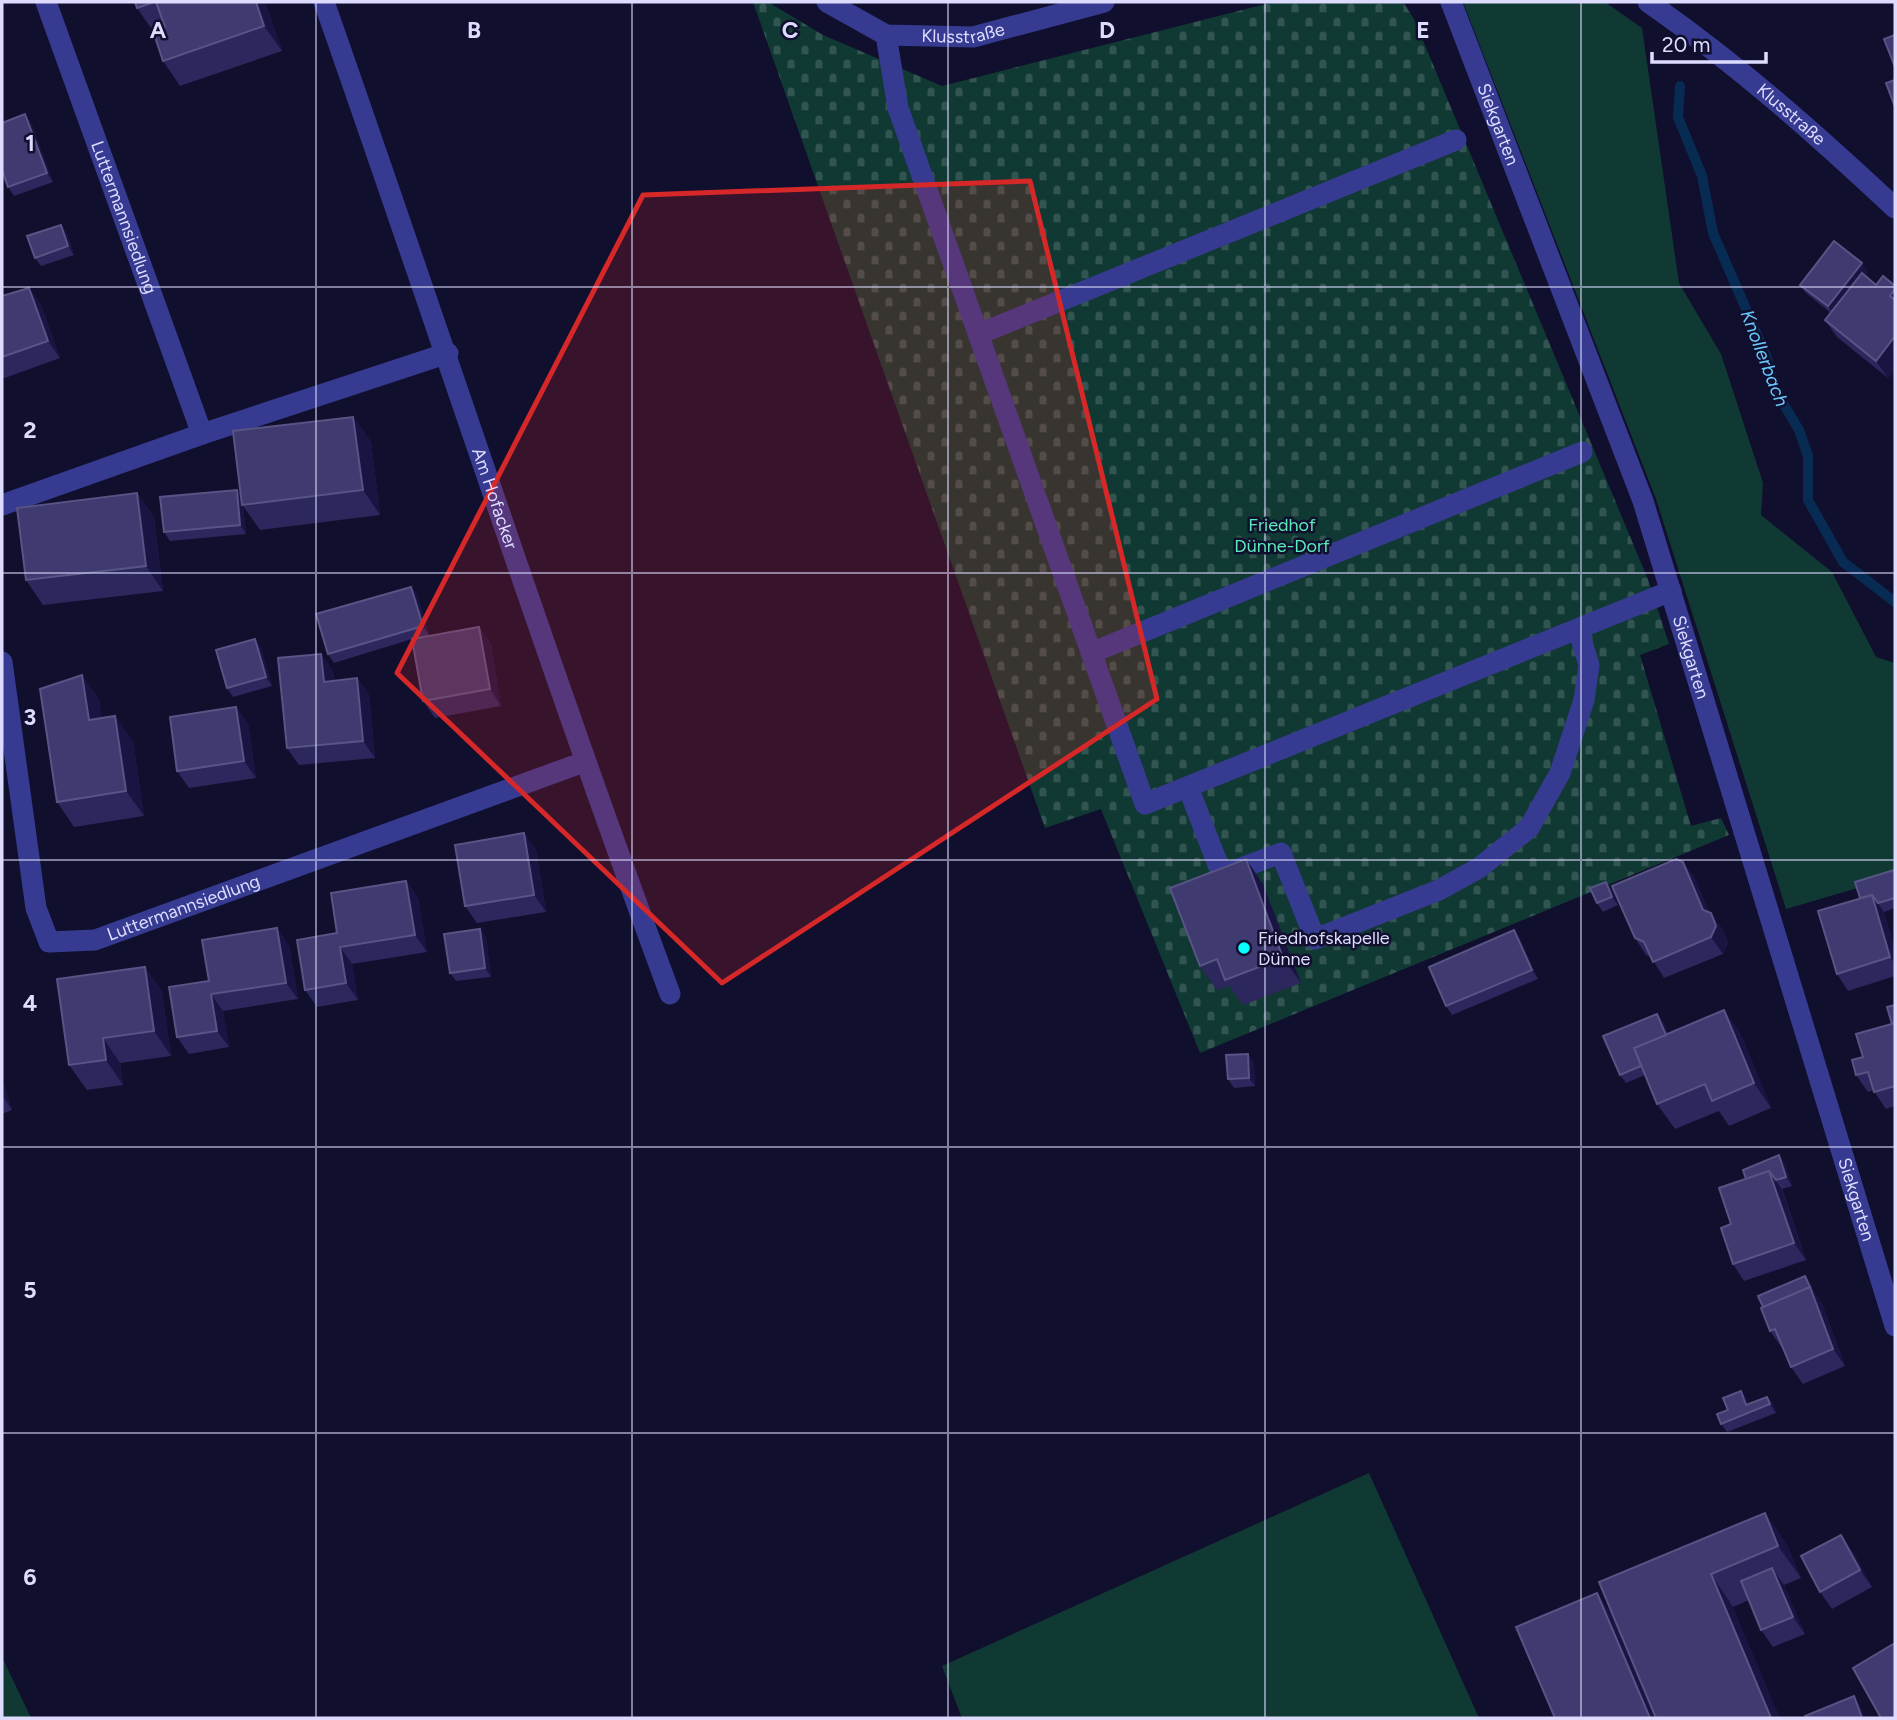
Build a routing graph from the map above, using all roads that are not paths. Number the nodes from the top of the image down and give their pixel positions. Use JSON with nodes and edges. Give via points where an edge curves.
{"nodes":[{"id":1,"x":46,"y":2,"type":"edge"},
{"id":2,"x":324,"y":2,"type":"edge"},
{"id":3,"x":827,"y":2,"type":"edge"},
{"id":4,"x":1104,"y":2,"type":"edge"},
{"id":5,"x":1451,"y":2,"type":"edge"},
{"id":6,"x":1648,"y":2,"type":"edge"},
{"id":7,"x":886,"y":35,"type":"junction"},
{"id":8,"x":1456,"y":140,"type":"dead end"},
{"id":9,"x":1895,"y":208,"type":"edge"},
{"id":10,"x":979,"y":334,"type":"junction"},
{"id":11,"x":448,"y":354,"type":"junction"},
{"id":12,"x":202,"y":434,"type":"junction"},
{"id":13,"x":1582,"y":452,"type":"dead end"},
{"id":14,"x":2,"y":505,"type":"edge"},
{"id":15,"x":1671,"y":591,"type":"junction"},
{"id":16,"x":1577,"y":629,"type":"junction"},
{"id":17,"x":1091,"y":653,"type":"junction"},
{"id":18,"x":2,"y":662,"type":"edge"},
{"id":19,"x":584,"y":762,"type":"junction"},
{"id":20,"x":1188,"y":787,"type":"junction"},
{"id":21,"x":670,"y":994,"type":"dead end"},
{"id":22,"x":1895,"y":1326,"type":"edge"}],
"edges":[{"from":1,"to":12,"type":"street","name":"Luttermannsiedlung"},
{"from":2,"to":11,"type":"street","name":"Am Hofacker"},
{"from":3,"to":7,"type":"street","name":"Klusstraße"},
{"from":4,"to":7,"type":"street","name":"Klusstraße","via":[[973,37]]},
{"from":5,"to":15,"type":"street","name":"Siekgarten","via":[[1643,501]]},
{"from":6,"to":9,"type":"street","name":"Klusstraße","via":[[1704,41]]},
{"from":7,"to":10,"type":"street","via":[[898,108]]},
{"from":8,"to":10,"type":"street"},
{"from":10,"to":17,"type":"street"},
{"from":11,"to":12,"type":"street"},
{"from":11,"to":19,"type":"street","name":"Am Hofacker"},
{"from":12,"to":14,"type":"street"},
{"from":13,"to":17,"type":"street"},
{"from":15,"to":16,"type":"street"},
{"from":15,"to":22,"type":"street","name":"Siekgarten"},
{"from":16,"to":20,"type":"street"},
{"from":16,"to":20,"type":"street","via":[[1589,665],[1584,700],[1560,773],[1529,828],[1479,867],[1439,890],[1315,939],[1281,853],[1222,875]]},
{"from":17,"to":20,"type":"street","via":[[1145,804]]},
{"from":18,"to":19,"type":"street","name":"Luttermannsiedlung","via":[[36,908],[49,942],[95,940]]},
{"from":19,"to":21,"type":"street","name":"Am Hofacker"}]}
